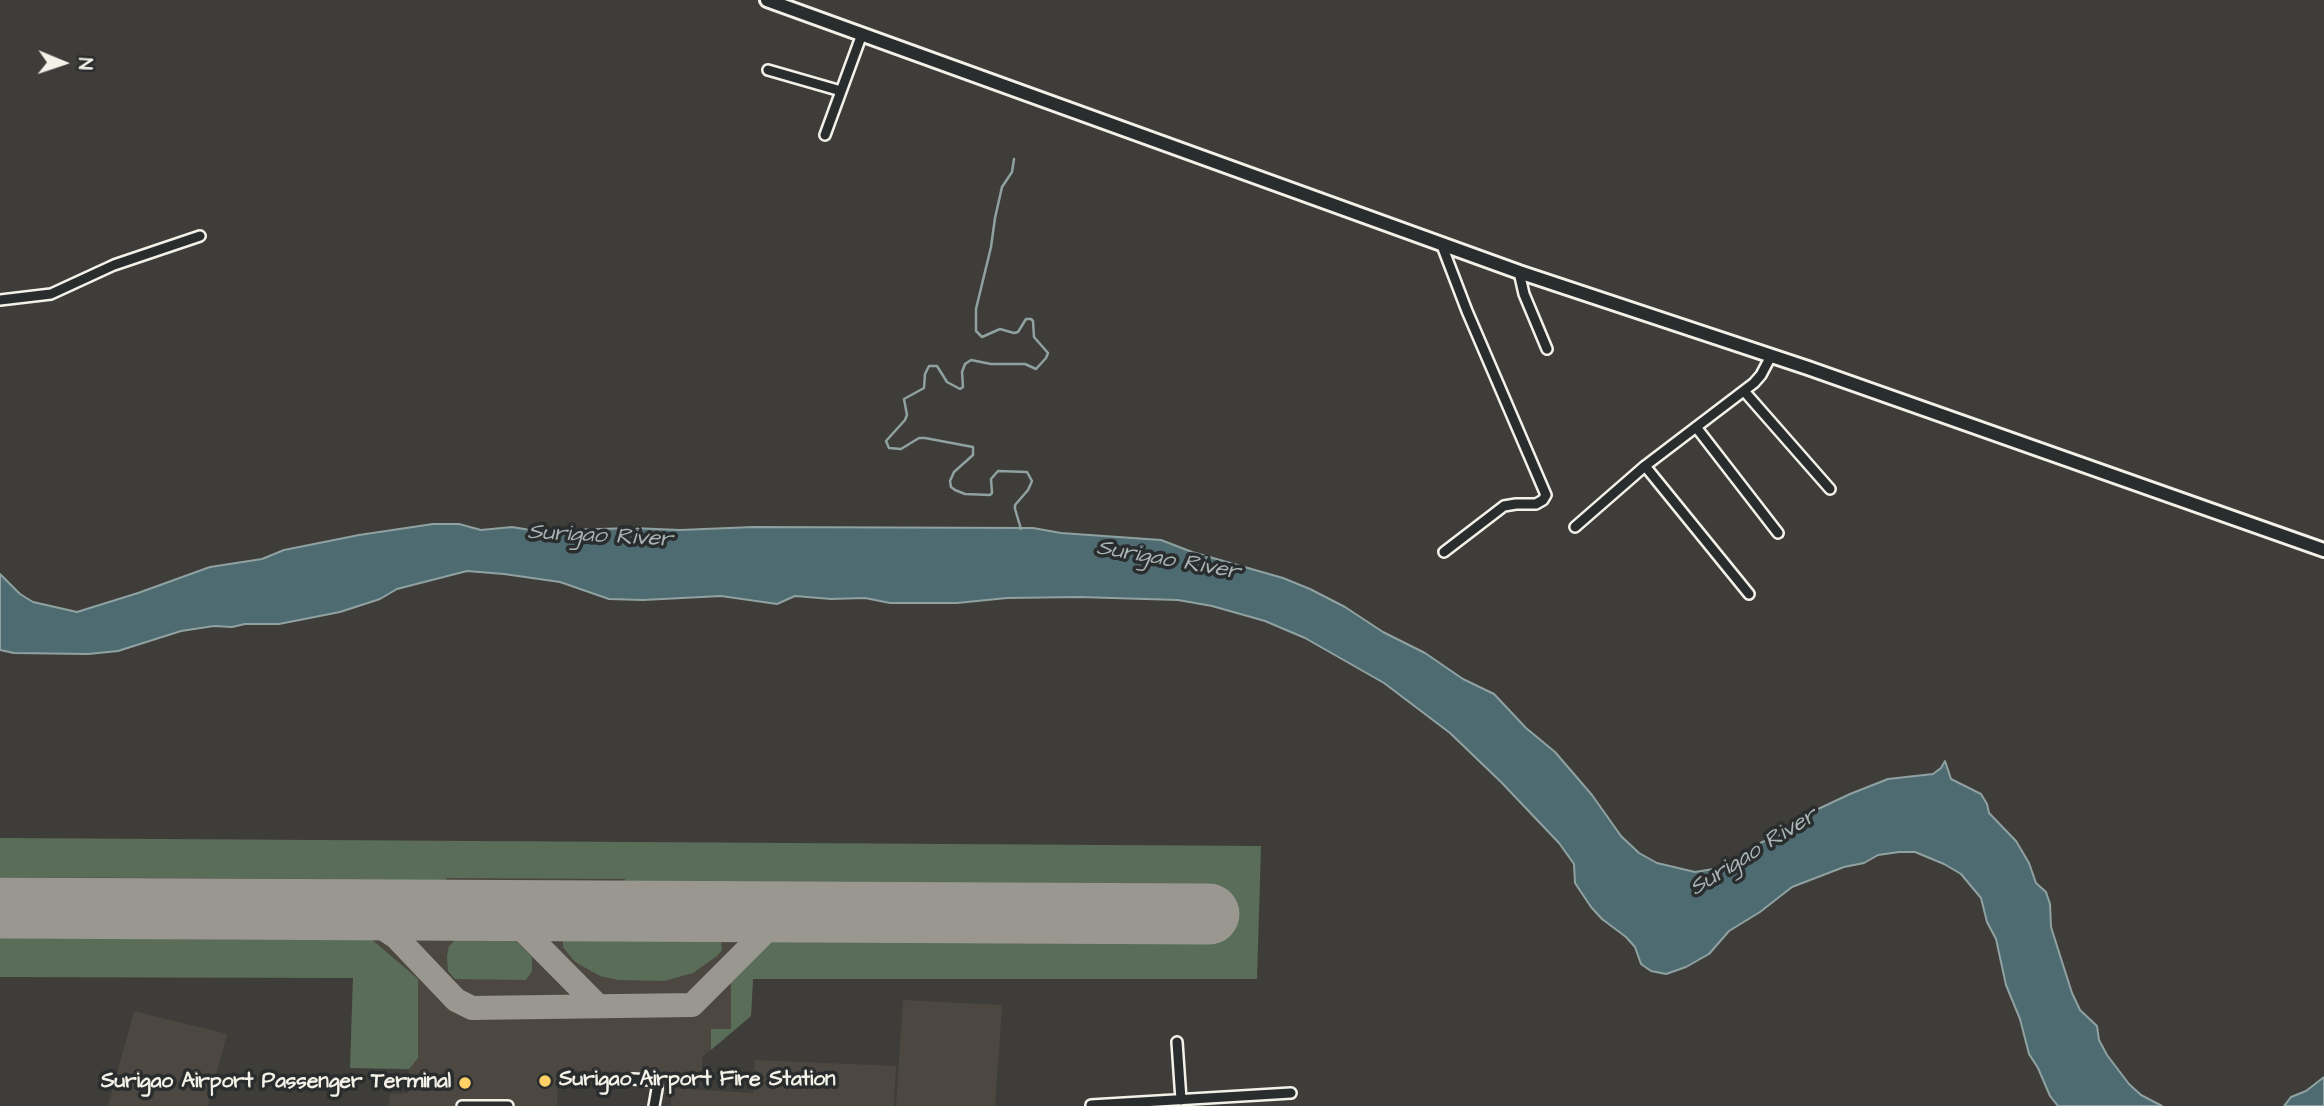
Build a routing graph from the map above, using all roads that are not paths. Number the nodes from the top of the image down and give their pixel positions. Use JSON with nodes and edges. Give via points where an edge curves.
{"nodes":[{"id":1,"x":767,"y":0,"type":"edge"},
{"id":2,"x":862,"y":34,"type":"junction"},
{"id":3,"x":768,"y":70,"type":"dead end"},
{"id":4,"x":841,"y":91,"type":"junction"},
{"id":5,"x":825,"y":135,"type":"dead end"},
{"id":6,"x":200,"y":236,"type":"dead end"},
{"id":7,"x":1441,"y":243,"type":"junction"},
{"id":8,"x":1519,"y":272,"type":"junction"},
{"id":9,"x":0,"y":300,"type":"edge"},
{"id":10,"x":1547,"y":349,"type":"dead end"},
{"id":11,"x":1771,"y":356,"type":"junction"},
{"id":12,"x":1744,"y":391,"type":"junction"},
{"id":13,"x":1696,"y":427,"type":"junction"},
{"id":14,"x":1645,"y":466,"type":"junction"},
{"id":15,"x":1830,"y":489,"type":"dead end"},
{"id":16,"x":1575,"y":527,"type":"dead end"},
{"id":17,"x":1778,"y":533,"type":"dead end"},
{"id":18,"x":2324,"y":550,"type":"edge"},
{"id":19,"x":1444,"y":552,"type":"dead end"},
{"id":20,"x":1749,"y":594,"type":"dead end"},
{"id":21,"x":1177,"y":1042,"type":"dead end"},
{"id":22,"x":633,"y":1079,"type":"dead end"},
{"id":23,"x":1290,"y":1093,"type":"dead end"},
{"id":24,"x":1181,"y":1100,"type":"junction"},
{"id":25,"x":1150,"y":1104,"type":"edge"},
{"id":26,"x":1091,"y":1105,"type":"edge"},
{"id":27,"x":462,"y":1106,"type":"edge"},
{"id":28,"x":509,"y":1106,"type":"edge"},
{"id":29,"x":654,"y":1106,"type":"edge"}],
"edges":[{"from":1,"to":2,"type":"street"},
{"from":2,"to":4,"type":"street"},
{"from":2,"to":7,"type":"street"},
{"from":3,"to":4,"type":"street"},
{"from":4,"to":5,"type":"street"},
{"from":6,"to":9,"type":"street","via":[[114,265],[51,294]]},
{"from":7,"to":8,"type":"street"},
{"from":7,"to":19,"type":"street","via":[[1546,495],[1536,504],[1504,506]]},
{"from":8,"to":10,"type":"street"},
{"from":8,"to":11,"type":"street"},
{"from":11,"to":12,"type":"street","via":[[1761,375]]},
{"from":11,"to":18,"type":"street"},
{"from":12,"to":13,"type":"street"},
{"from":12,"to":15,"type":"street"},
{"from":13,"to":14,"type":"street"},
{"from":13,"to":17,"type":"street"},
{"from":14,"to":16,"type":"street"},
{"from":14,"to":20,"type":"street"},
{"from":21,"to":24,"type":"street"},
{"from":22,"to":29,"type":"street","via":[[656,1083]]},
{"from":23,"to":24,"type":"street"},
{"from":24,"to":25,"type":"street"},
{"from":25,"to":26,"type":"street"},
{"from":27,"to":28,"type":"street"}]}
